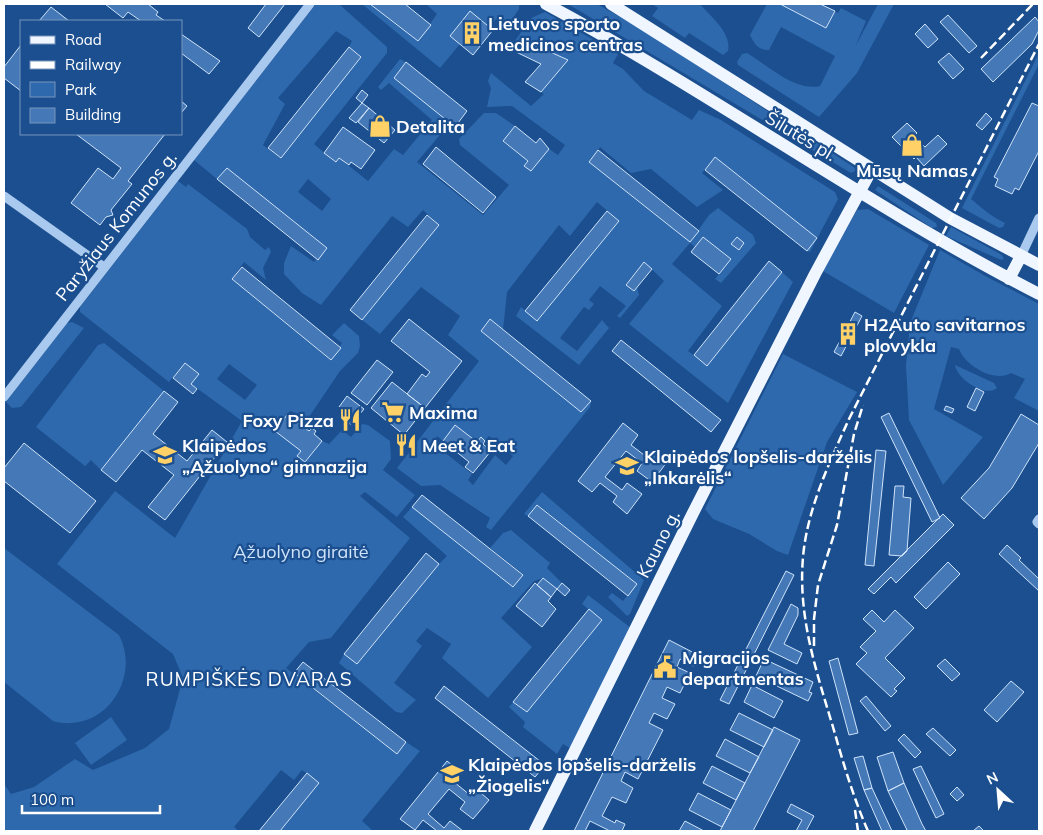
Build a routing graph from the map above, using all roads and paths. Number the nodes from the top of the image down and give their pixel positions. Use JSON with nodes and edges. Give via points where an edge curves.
{"nodes":[{"id":1,"x":310,"y":4,"type":"edge"},
{"id":2,"x":546,"y":4,"type":"edge"},
{"id":3,"x":611,"y":4,"type":"edge"},
{"id":4,"x":872,"y":169,"type":"junction"},
{"id":5,"x":859,"y":192,"type":"junction"},
{"id":6,"x":4,"y":196,"type":"edge"},
{"id":7,"x":1039,"y":218,"type":"edge"},
{"id":8,"x":1021,"y":256,"type":"junction"},
{"id":9,"x":1039,"y":266,"type":"edge"},
{"id":10,"x":104,"y":267,"type":"junction"},
{"id":11,"x":1009,"y":278,"type":"junction"},
{"id":12,"x":1039,"y":294,"type":"edge"},
{"id":13,"x":4,"y":397,"type":"edge"},
{"id":14,"x":1039,"y":519,"type":"edge"},
{"id":15,"x":1039,"y":524,"type":"edge"},
{"id":16,"x":535,"y":831,"type":"edge"}],
"edges":[{"from":1,"to":10,"type":"street","name":"Paryžiaus Komunos g."},
{"from":2,"to":5,"type":"main road","name":"Šilutės pl.","via":[[626,49]]},
{"from":3,"to":4,"type":"main road","name":"Šilutės pl."},
{"from":4,"to":5,"type":"main road","name":"Kauno g."},
{"from":4,"to":8,"type":"main road","name":"Šilutės pl.","via":[[950,218]]},
{"from":5,"to":11,"type":"main road","name":"Šilutės pl."},
{"from":5,"to":16,"type":"main road","name":"Kauno g.","via":[[689,521]]},
{"from":6,"to":10,"type":"street"},
{"from":7,"to":8,"type":"street"},
{"from":8,"to":9,"type":"main road","name":"Šilutės pl."},
{"from":8,"to":11,"type":"main road"},
{"from":10,"to":13,"type":"street","name":"Paryžiaus Komunos g."},
{"from":11,"to":12,"type":"main road","name":"Šilutės pl."},
{"from":14,"to":15,"type":"street"}]}
